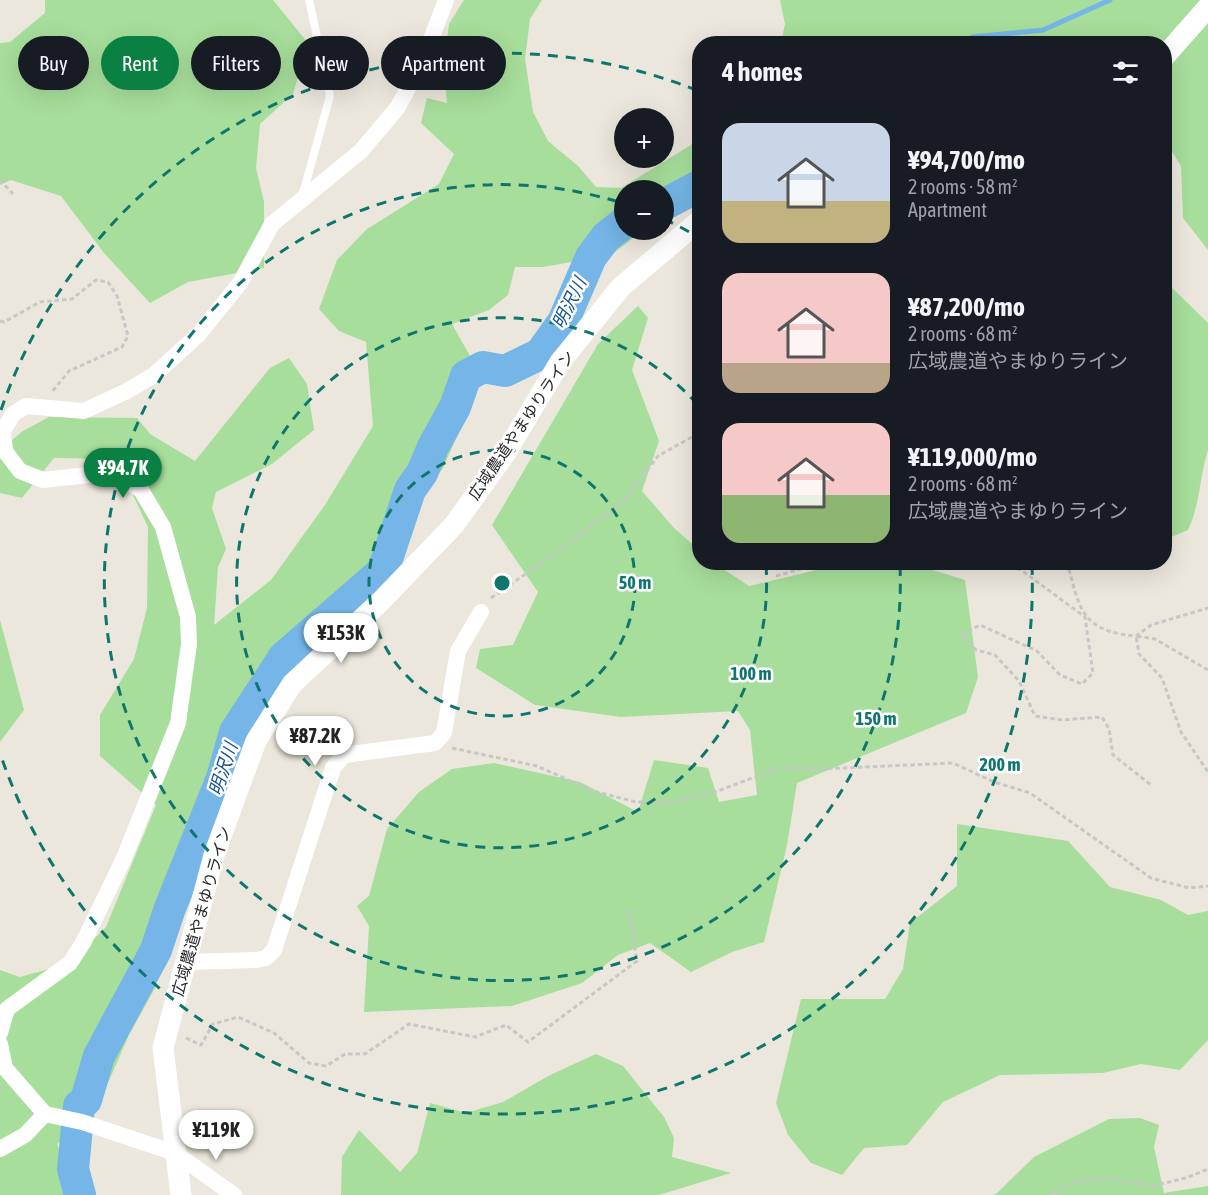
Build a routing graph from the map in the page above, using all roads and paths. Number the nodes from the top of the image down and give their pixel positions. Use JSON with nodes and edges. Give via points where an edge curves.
{"nodes":[{"id":1,"x":309,"y":0,"type":"edge"},
{"id":2,"x":446,"y":0,"type":"edge"},
{"id":3,"x":1208,"y":7,"type":"edge"},
{"id":4,"x":1172,"y":48,"type":"edge"},
{"id":5,"x":0,"y":180,"type":"edge"},
{"id":6,"x":13,"y":194,"type":"dead end"},
{"id":7,"x":301,"y":200,"type":"junction"},
{"id":8,"x":692,"y":227,"type":"edge"},
{"id":9,"x":0,"y":321,"type":"edge"},
{"id":10,"x":40,"y":406,"type":"junction"},
{"id":11,"x":692,"y":437,"type":"edge"},
{"id":12,"x":797,"y":570,"type":"edge"},
{"id":13,"x":1021,"y":570,"type":"edge"},
{"id":14,"x":1070,"y":570,"type":"edge"},
{"id":15,"x":776,"y":576,"type":"dead end"},
{"id":16,"x":1208,"y":608,"type":"edge"},
{"id":17,"x":481,"y":612,"type":"joint"},
{"id":18,"x":1085,"y":617,"type":"junction"},
{"id":19,"x":1136,"y":636,"type":"junction"},
{"id":20,"x":1208,"y":670,"type":"edge"},
{"id":21,"x":435,"y":743,"type":"junction"},
{"id":22,"x":1208,"y":772,"type":"edge"},
{"id":23,"x":1151,"y":785,"type":"dead end"},
{"id":24,"x":1208,"y":886,"type":"edge"},
{"id":25,"x":629,"y":908,"type":"dead end"},
{"id":26,"x":185,"y":962,"type":"junction"},
{"id":27,"x":168,"y":1030,"type":"junction"},
{"id":28,"x":0,"y":1033,"type":"edge"},
{"id":29,"x":0,"y":1044,"type":"edge"},
{"id":30,"x":45,"y":1114,"type":"junction"},
{"id":31,"x":0,"y":1149,"type":"edge"},
{"id":32,"x":175,"y":1153,"type":"junction"},
{"id":33,"x":1208,"y":1169,"type":"edge"},
{"id":34,"x":181,"y":1195,"type":"edge"},
{"id":35,"x":234,"y":1195,"type":"edge"},
{"id":36,"x":1052,"y":1195,"type":"edge"}],
"edges":[{"from":1,"to":7,"type":"lane","via":[[330,96]]},
{"from":2,"to":7,"type":"street","via":[[423,60],[398,106],[361,151]]},
{"from":3,"to":4,"type":"street"},
{"from":5,"to":6,"type":"path"},
{"from":7,"to":10,"type":"street","via":[[272,224],[240,283],[199,334],[154,375],[84,411]]},
{"from":8,"to":26,"type":"street","name":"広域農道やまゆりライン","via":[[621,287],[560,362],[505,454],[454,525],[381,601],[292,684],[256,741],[214,855]]},
{"from":9,"to":10,"type":"path","via":[[40,302],[72,299],[96,280],[108,282],[117,296],[128,336],[123,347],[69,371]]},
{"from":10,"to":28,"type":"street","via":[[26,406],[13,414],[3,430],[6,451],[20,471],[44,480],[97,474],[120,477],[141,490],[163,527],[188,617],[189,644],[178,723],[124,858],[83,943],[70,963],[7,1009]]},
{"from":11,"to":17,"type":"path","via":[[658,456],[623,501],[496,593]]},
{"from":12,"to":15,"type":"path"},
{"from":13,"to":18,"type":"path"},
{"from":14,"to":18,"type":"path"},
{"from":16,"to":19,"type":"path","via":[[1150,625]]},
{"from":17,"to":21,"type":"street","via":[[458,651],[444,733]]},
{"from":18,"to":19,"type":"path","via":[[1109,634]]},
{"from":18,"to":23,"type":"path","via":[[1094,673],[1082,684],[1060,675],[1037,651],[1008,636],[980,625],[961,635],[976,650],[995,655],[1019,681],[1035,716],[1062,720],[1102,717],[1109,729],[1113,755]]},
{"from":19,"to":20,"type":"path","via":[[1155,639]]},
{"from":19,"to":22,"type":"path","via":[[1139,654],[1162,678],[1181,732]]},
{"from":21,"to":24,"type":"path","via":[[537,766],[593,791],[636,802],[672,802],[716,792],[778,768],[953,763],[1030,793],[1151,878],[1189,888]]},
{"from":21,"to":26,"type":"street","via":[[344,755],[333,768],[274,950],[266,958]]},
{"from":25,"to":27,"type":"path","via":[[637,962],[528,1042],[506,1025],[475,1037],[409,1024],[365,1054],[345,1054],[326,1066],[309,1064],[274,1033],[238,1017],[213,1024],[201,1045]]},
{"from":26,"to":27,"type":"street","name":"広域農道やまゆりライン"},
{"from":27,"to":32,"type":"street","name":"広域農道やまゆりライン","via":[[163,1048]]},
{"from":29,"to":30,"type":"street","via":[[5,1068]]},
{"from":30,"to":31,"type":"street","via":[[26,1135]]},
{"from":30,"to":32,"type":"street"},
{"from":32,"to":34,"type":"street","name":"広域農道やまゆりライン"},
{"from":32,"to":35,"type":"street"},
{"from":33,"to":36,"type":"path","via":[[1152,1186],[1110,1178],[1076,1181]]}]}
